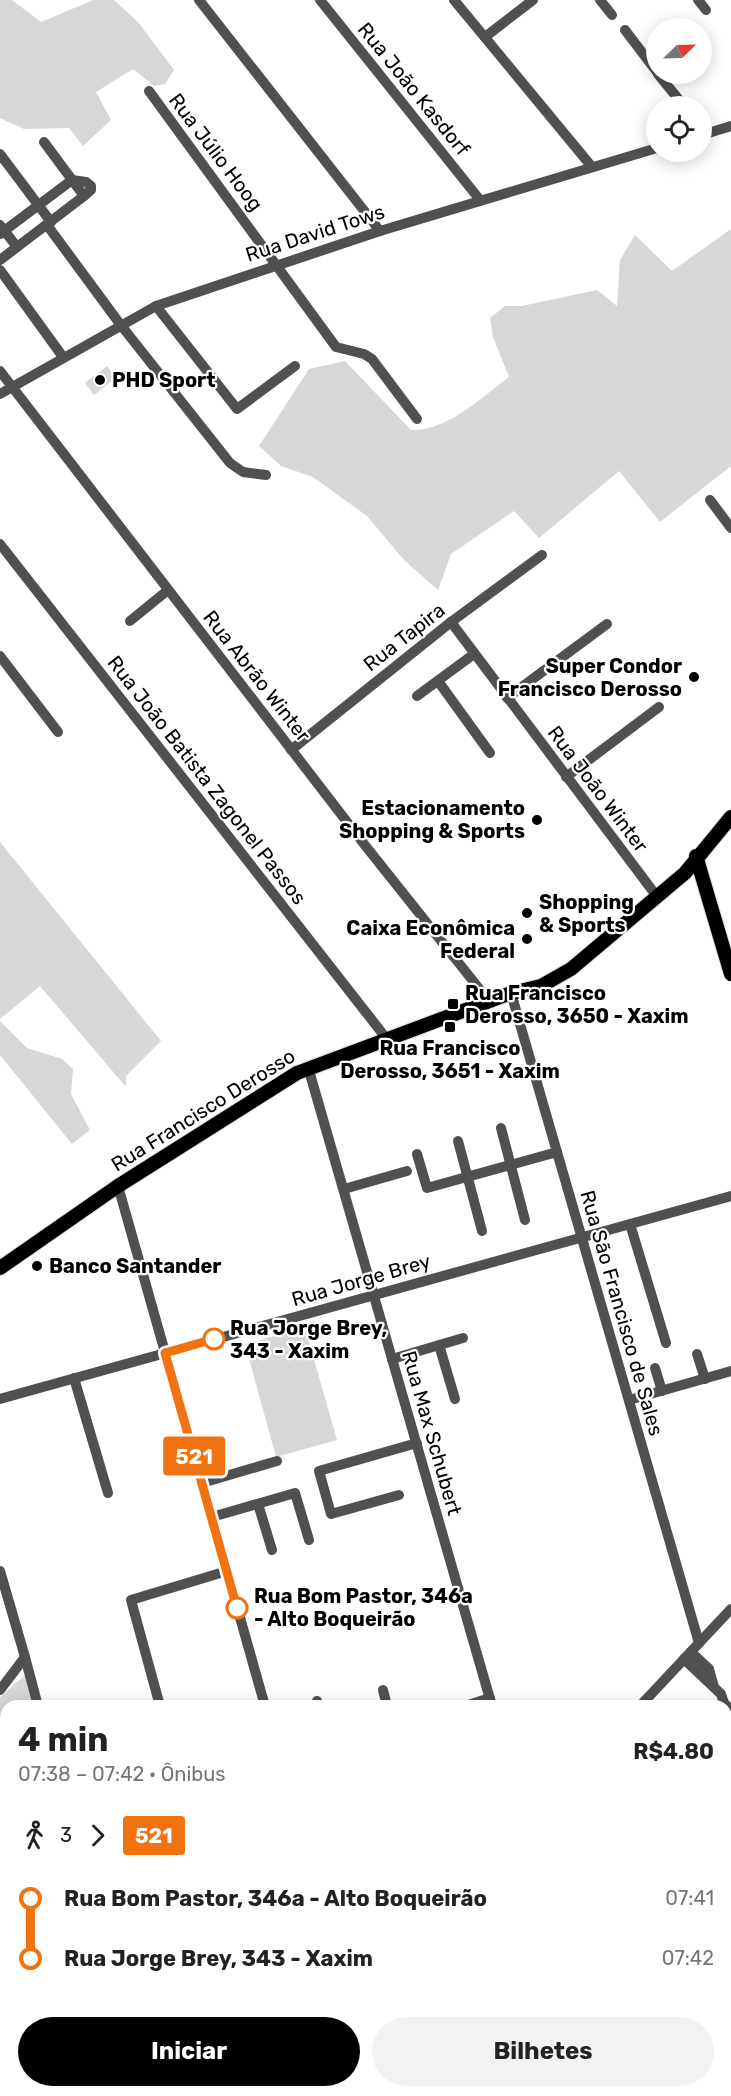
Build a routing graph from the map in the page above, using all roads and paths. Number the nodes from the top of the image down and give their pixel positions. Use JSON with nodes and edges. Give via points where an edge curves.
{"nodes":[{"id":1,"x":200,"y":0,"type":"edge"},
{"id":2,"x":320,"y":0,"type":"edge"},
{"id":3,"x":454,"y":0,"type":"edge"},
{"id":4,"x":533,"y":0,"type":"edge"},
{"id":5,"x":600,"y":0,"type":"edge"},
{"id":6,"x":698,"y":0,"type":"edge"},
{"id":7,"x":706,"y":10,"type":"dead end"},
{"id":8,"x":612,"y":15,"type":"dead end"},
{"id":9,"x":625,"y":30,"type":"dead end"},
{"id":10,"x":485,"y":37,"type":"junction"},
{"id":11,"x":646,"y":57,"type":"edge"},
{"id":12,"x":667,"y":84,"type":"edge"},
{"id":13,"x":149,"y":92,"type":"dead end"},
{"id":14,"x":676,"y":96,"type":"edge"},
{"id":15,"x":731,"y":126,"type":"edge"},
{"id":16,"x":712,"y":131,"type":"edge"},
{"id":17,"x":44,"y":142,"type":"dead end"},
{"id":18,"x":646,"y":151,"type":"edge"},
{"id":19,"x":0,"y":154,"type":"edge"},
{"id":20,"x":591,"y":167,"type":"junction"},
{"id":21,"x":72,"y":180,"type":"junction"},
{"id":22,"x":480,"y":200,"type":"junction"},
{"id":23,"x":38,"y":204,"type":"junction"},
{"id":24,"x":49,"y":223,"type":"junction"},
{"id":25,"x":1,"y":229,"type":"edge"},
{"id":26,"x":381,"y":231,"type":"junction"},
{"id":27,"x":17,"y":247,"type":"junction"},
{"id":28,"x":0,"y":260,"type":"edge"},
{"id":29,"x":276,"y":264,"type":"junction"},
{"id":30,"x":0,"y":270,"type":"edge"},
{"id":31,"x":156,"y":306,"type":"junction"},
{"id":32,"x":120,"y":324,"type":"junction"},
{"id":33,"x":63,"y":357,"type":"junction"},
{"id":34,"x":295,"y":366,"type":"dead end"},
{"id":35,"x":0,"y":371,"type":"edge"},
{"id":36,"x":12,"y":387,"type":"junction"},
{"id":37,"x":0,"y":394,"type":"edge"},
{"id":38,"x":417,"y":419,"type":"dead end"},
{"id":39,"x":266,"y":476,"type":"dead end"},
{"id":40,"x":710,"y":500,"type":"dead end"},
{"id":41,"x":731,"y":528,"type":"edge"},
{"id":42,"x":0,"y":544,"type":"edge"},
{"id":43,"x":542,"y":555,"type":"dead end"},
{"id":44,"x":168,"y":590,"type":"junction"},
{"id":45,"x":130,"y":621,"type":"dead end"},
{"id":46,"x":451,"y":622,"type":"junction"},
{"id":47,"x":607,"y":624,"type":"dead end"},
{"id":48,"x":474,"y":654,"type":"junction"},
{"id":49,"x":0,"y":656,"type":"edge"},
{"id":50,"x":438,"y":681,"type":"junction"},
{"id":51,"x":417,"y":696,"type":"dead end"},
{"id":52,"x":507,"y":698,"type":"junction"},
{"id":53,"x":659,"y":707,"type":"dead end"},
{"id":54,"x":58,"y":732,"type":"dead end"},
{"id":55,"x":291,"y":750,"type":"junction"},
{"id":56,"x":490,"y":753,"type":"dead end"},
{"id":57,"x":566,"y":777,"type":"junction"},
{"id":58,"x":731,"y":817,"type":"edge"},
{"id":59,"x":696,"y":856,"type":"junction"},
{"id":60,"x":652,"y":890,"type":"junction"},
{"id":61,"x":731,"y":974,"type":"edge"},
{"id":62,"x":511,"y":993,"type":"junction"},
{"id":63,"x":489,"y":1001,"type":"junction"},
{"id":64,"x":386,"y":1038,"type":"junction"},
{"id":65,"x":308,"y":1067,"type":"junction"},
{"id":66,"x":501,"y":1128,"type":"dead end"},
{"id":67,"x":458,"y":1142,"type":"dead end"},
{"id":68,"x":557,"y":1152,"type":"junction"},
{"id":69,"x":417,"y":1154,"type":"dead end"},
{"id":70,"x":510,"y":1165,"type":"junction"},
{"id":71,"x":407,"y":1171,"type":"dead end"},
{"id":72,"x":468,"y":1176,"type":"junction"},
{"id":73,"x":118,"y":1186,"type":"junction"},
{"id":74,"x":344,"y":1189,"type":"junction"},
{"id":75,"x":731,"y":1196,"type":"edge"},
{"id":76,"x":525,"y":1220,"type":"dead end"},
{"id":77,"x":630,"y":1224,"type":"junction"},
{"id":78,"x":482,"y":1231,"type":"dead end"},
{"id":79,"x":581,"y":1237,"type":"junction"},
{"id":80,"x":0,"y":1268,"type":"edge"},
{"id":81,"x":374,"y":1295,"type":"junction"},
{"id":82,"x":463,"y":1338,"type":"dead end"},
{"id":83,"x":666,"y":1342,"type":"dead end"},
{"id":84,"x":439,"y":1345,"type":"junction"},
{"id":85,"x":165,"y":1353,"type":"junction"},
{"id":86,"x":697,"y":1354,"type":"dead end"},
{"id":87,"x":392,"y":1359,"type":"junction"},
{"id":88,"x":655,"y":1368,"type":"dead end"},
{"id":89,"x":731,"y":1371,"type":"edge"},
{"id":90,"x":74,"y":1378,"type":"junction"},
{"id":91,"x":705,"y":1379,"type":"junction"},
{"id":92,"x":662,"y":1391,"type":"junction"},
{"id":93,"x":0,"y":1399,"type":"edge"},
{"id":94,"x":455,"y":1399,"type":"dead end"},
{"id":95,"x":629,"y":1400,"type":"junction"},
{"id":96,"x":417,"y":1443,"type":"junction"},
{"id":97,"x":277,"y":1461,"type":"dead end"},
{"id":98,"x":202,"y":1483,"type":"junction"},
{"id":99,"x":108,"y":1493,"type":"dead end"},
{"id":100,"x":399,"y":1495,"type":"dead end"},
{"id":101,"x":258,"y":1504,"type":"junction"},
{"id":102,"x":212,"y":1517,"type":"junction"},
{"id":103,"x":309,"y":1540,"type":"dead end"},
{"id":104,"x":272,"y":1550,"type":"dead end"},
{"id":105,"x":227,"y":1570,"type":"junction"},
{"id":106,"x":0,"y":1571,"type":"edge"},
{"id":107,"x":731,"y":1609,"type":"edge"},
{"id":108,"x":699,"y":1643,"type":"junction"},
{"id":109,"x":687,"y":1655,"type":"junction"},
{"id":110,"x":25,"y":1658,"type":"junction"},
{"id":111,"x":0,"y":1690,"type":"edge"},
{"id":112,"x":383,"y":1690,"type":"dead end"},
{"id":113,"x":36,"y":1700,"type":"edge"},
{"id":114,"x":158,"y":1700,"type":"edge"},
{"id":115,"x":263,"y":1700,"type":"edge"},
{"id":116,"x":386,"y":1700,"type":"edge"},
{"id":117,"x":490,"y":1700,"type":"edge"},
{"id":118,"x":646,"y":1700,"type":"edge"},
{"id":119,"x":724,"y":1700,"type":"edge"}],
"edges":[{"from":1,"to":26,"type":"street"},
{"from":2,"to":22,"type":"street","name":"Rua João Kasdorf"},
{"from":3,"to":10,"type":"street"},
{"from":4,"to":10,"type":"street"},
{"from":5,"to":8,"type":"street"},
{"from":6,"to":7,"type":"street"},
{"from":9,"to":11,"type":"street"},
{"from":10,"to":20,"type":"street"},
{"from":12,"to":14,"type":"street"},
{"from":13,"to":29,"type":"street","name":"Rua Júlio Hoog"},
{"from":15,"to":16,"type":"street"},
{"from":17,"to":21,"type":"street"},
{"from":18,"to":20,"type":"street","name":"Rua David Tows"},
{"from":19,"to":23,"type":"street"},
{"from":20,"to":22,"type":"street","name":"Rua David Tows"},
{"from":21,"to":23,"type":"street"},
{"from":21,"to":24,"type":"street","via":[[86,182],[91,190]]},
{"from":22,"to":26,"type":"street","name":"Rua David Tows"},
{"from":23,"to":24,"type":"street"},
{"from":23,"to":25,"type":"street"},
{"from":24,"to":27,"type":"street"},
{"from":24,"to":32,"type":"street"},
{"from":25,"to":27,"type":"street"},
{"from":26,"to":29,"type":"street","name":"Rua David Tows"},
{"from":27,"to":28,"type":"street"},
{"from":29,"to":31,"type":"street","name":"Rua David Tows"},
{"from":29,"to":38,"type":"street","name":"Rua Júlio Hoog","via":[[336,347],[372,359]]},
{"from":30,"to":33,"type":"street"},
{"from":31,"to":32,"type":"street","name":"Rua David Tows"},
{"from":31,"to":34,"type":"street","via":[[237,409]]},
{"from":32,"to":33,"type":"street","name":"Rua David Tows"},
{"from":32,"to":39,"type":"street","via":[[230,463],[243,472]]},
{"from":33,"to":36,"type":"street","name":"Rua David Tows"},
{"from":35,"to":36,"type":"street","name":"Rua Abrão Winter"},
{"from":36,"to":37,"type":"street","name":"Rua David Tows"},
{"from":36,"to":44,"type":"street","name":"Rua Abrão Winter"},
{"from":40,"to":41,"type":"street"},
{"from":42,"to":64,"type":"street","name":"Rua João Batista Zagonel Passos"},
{"from":43,"to":46,"type":"street","name":"Rua Tapira"},
{"from":44,"to":45,"type":"street"},
{"from":44,"to":55,"type":"street","name":"Rua Abrão Winter"},
{"from":46,"to":48,"type":"street","name":"Rua João Winter"},
{"from":46,"to":55,"type":"street","name":"Rua Tapira"},
{"from":47,"to":52,"type":"street"},
{"from":48,"to":50,"type":"street"},
{"from":48,"to":52,"type":"street","name":"Rua João Winter"},
{"from":49,"to":54,"type":"street"},
{"from":50,"to":51,"type":"street"},
{"from":50,"to":56,"type":"street"},
{"from":52,"to":57,"type":"street","name":"Rua João Winter"},
{"from":53,"to":57,"type":"street"},
{"from":55,"to":63,"type":"street","name":"Rua Abrão Winter"},
{"from":57,"to":60,"type":"street","name":"Rua João Winter"},
{"from":58,"to":59,"type":"main road","name":"Rua Francisco Derosso"},
{"from":59,"to":60,"type":"main road","name":"Rua Francisco Derosso"},
{"from":59,"to":61,"type":"main road"},
{"from":59,"to":62,"type":"main road","name":"Rua Francisco Derosso","via":[[685,873],[565,974],[533,989]]},
{"from":60,"to":62,"type":"main road","name":"Rua Francisco Derosso","via":[[567,962]]},
{"from":62,"to":63,"type":"main road","name":"Rua Francisco Derosso"},
{"from":62,"to":68,"type":"street","name":"Rua São Francisco de Sales"},
{"from":63,"to":64,"type":"main road","name":"Rua Francisco Derosso"},
{"from":64,"to":65,"type":"main road","name":"Rua Francisco Derosso"},
{"from":65,"to":73,"type":"main road","name":"Rua Francisco Derosso"},
{"from":65,"to":74,"type":"street","name":"Rua Max Schubert"},
{"from":66,"to":70,"type":"street"},
{"from":67,"to":72,"type":"street"},
{"from":68,"to":70,"type":"street"},
{"from":68,"to":79,"type":"street","name":"Rua São Francisco de Sales"},
{"from":69,"to":72,"type":"street","via":[[427,1188]]},
{"from":70,"to":72,"type":"street"},
{"from":70,"to":76,"type":"street"},
{"from":71,"to":74,"type":"street"},
{"from":72,"to":78,"type":"street"},
{"from":73,"to":80,"type":"main road","name":"Rua Francisco Derosso"},
{"from":73,"to":85,"type":"street"},
{"from":74,"to":81,"type":"street","name":"Rua Max Schubert"},
{"from":75,"to":77,"type":"street","name":"Rua Jorge Brey"},
{"from":77,"to":79,"type":"street","name":"Rua Jorge Brey"},
{"from":77,"to":83,"type":"street"},
{"from":79,"to":81,"type":"street","name":"Rua Jorge Brey"},
{"from":79,"to":95,"type":"street","name":"Rua São Francisco de Sales"},
{"from":81,"to":85,"type":"street","name":"Rua Jorge Brey"},
{"from":81,"to":87,"type":"street","name":"Rua Max Schubert"},
{"from":82,"to":84,"type":"street"},
{"from":84,"to":87,"type":"street"},
{"from":84,"to":94,"type":"street"},
{"from":85,"to":90,"type":"street","name":"Rua Jorge Brey"},
{"from":85,"to":98,"type":"street"},
{"from":86,"to":91,"type":"street"},
{"from":87,"to":96,"type":"street","name":"Rua Max Schubert"},
{"from":88,"to":92,"type":"street"},
{"from":89,"to":91,"type":"street"},
{"from":90,"to":93,"type":"street","name":"Rua Jorge Brey"},
{"from":90,"to":99,"type":"street"},
{"from":91,"to":92,"type":"street"},
{"from":92,"to":95,"type":"street"},
{"from":95,"to":108,"type":"street","name":"Rua São Francisco de Sales"},
{"from":96,"to":100,"type":"street","via":[[319,1471],[331,1514]]},
{"from":96,"to":117,"type":"street","name":"Rua Max Schubert"},
{"from":97,"to":98,"type":"street"},
{"from":98,"to":102,"type":"street"},
{"from":101,"to":102,"type":"street"},
{"from":101,"to":103,"type":"street","via":[[295,1493]]},
{"from":101,"to":104,"type":"street"},
{"from":102,"to":105,"type":"street"},
{"from":105,"to":114,"type":"street","via":[[130,1600]]},
{"from":105,"to":115,"type":"street"},
{"from":106,"to":110,"type":"street"},
{"from":107,"to":108,"type":"street"},
{"from":108,"to":109,"type":"street"},
{"from":109,"to":118,"type":"street"},
{"from":109,"to":119,"type":"street","via":[[709,1669],[714,1688]]},
{"from":110,"to":111,"type":"street"},
{"from":110,"to":113,"type":"street"},
{"from":112,"to":116,"type":"street"}]}
